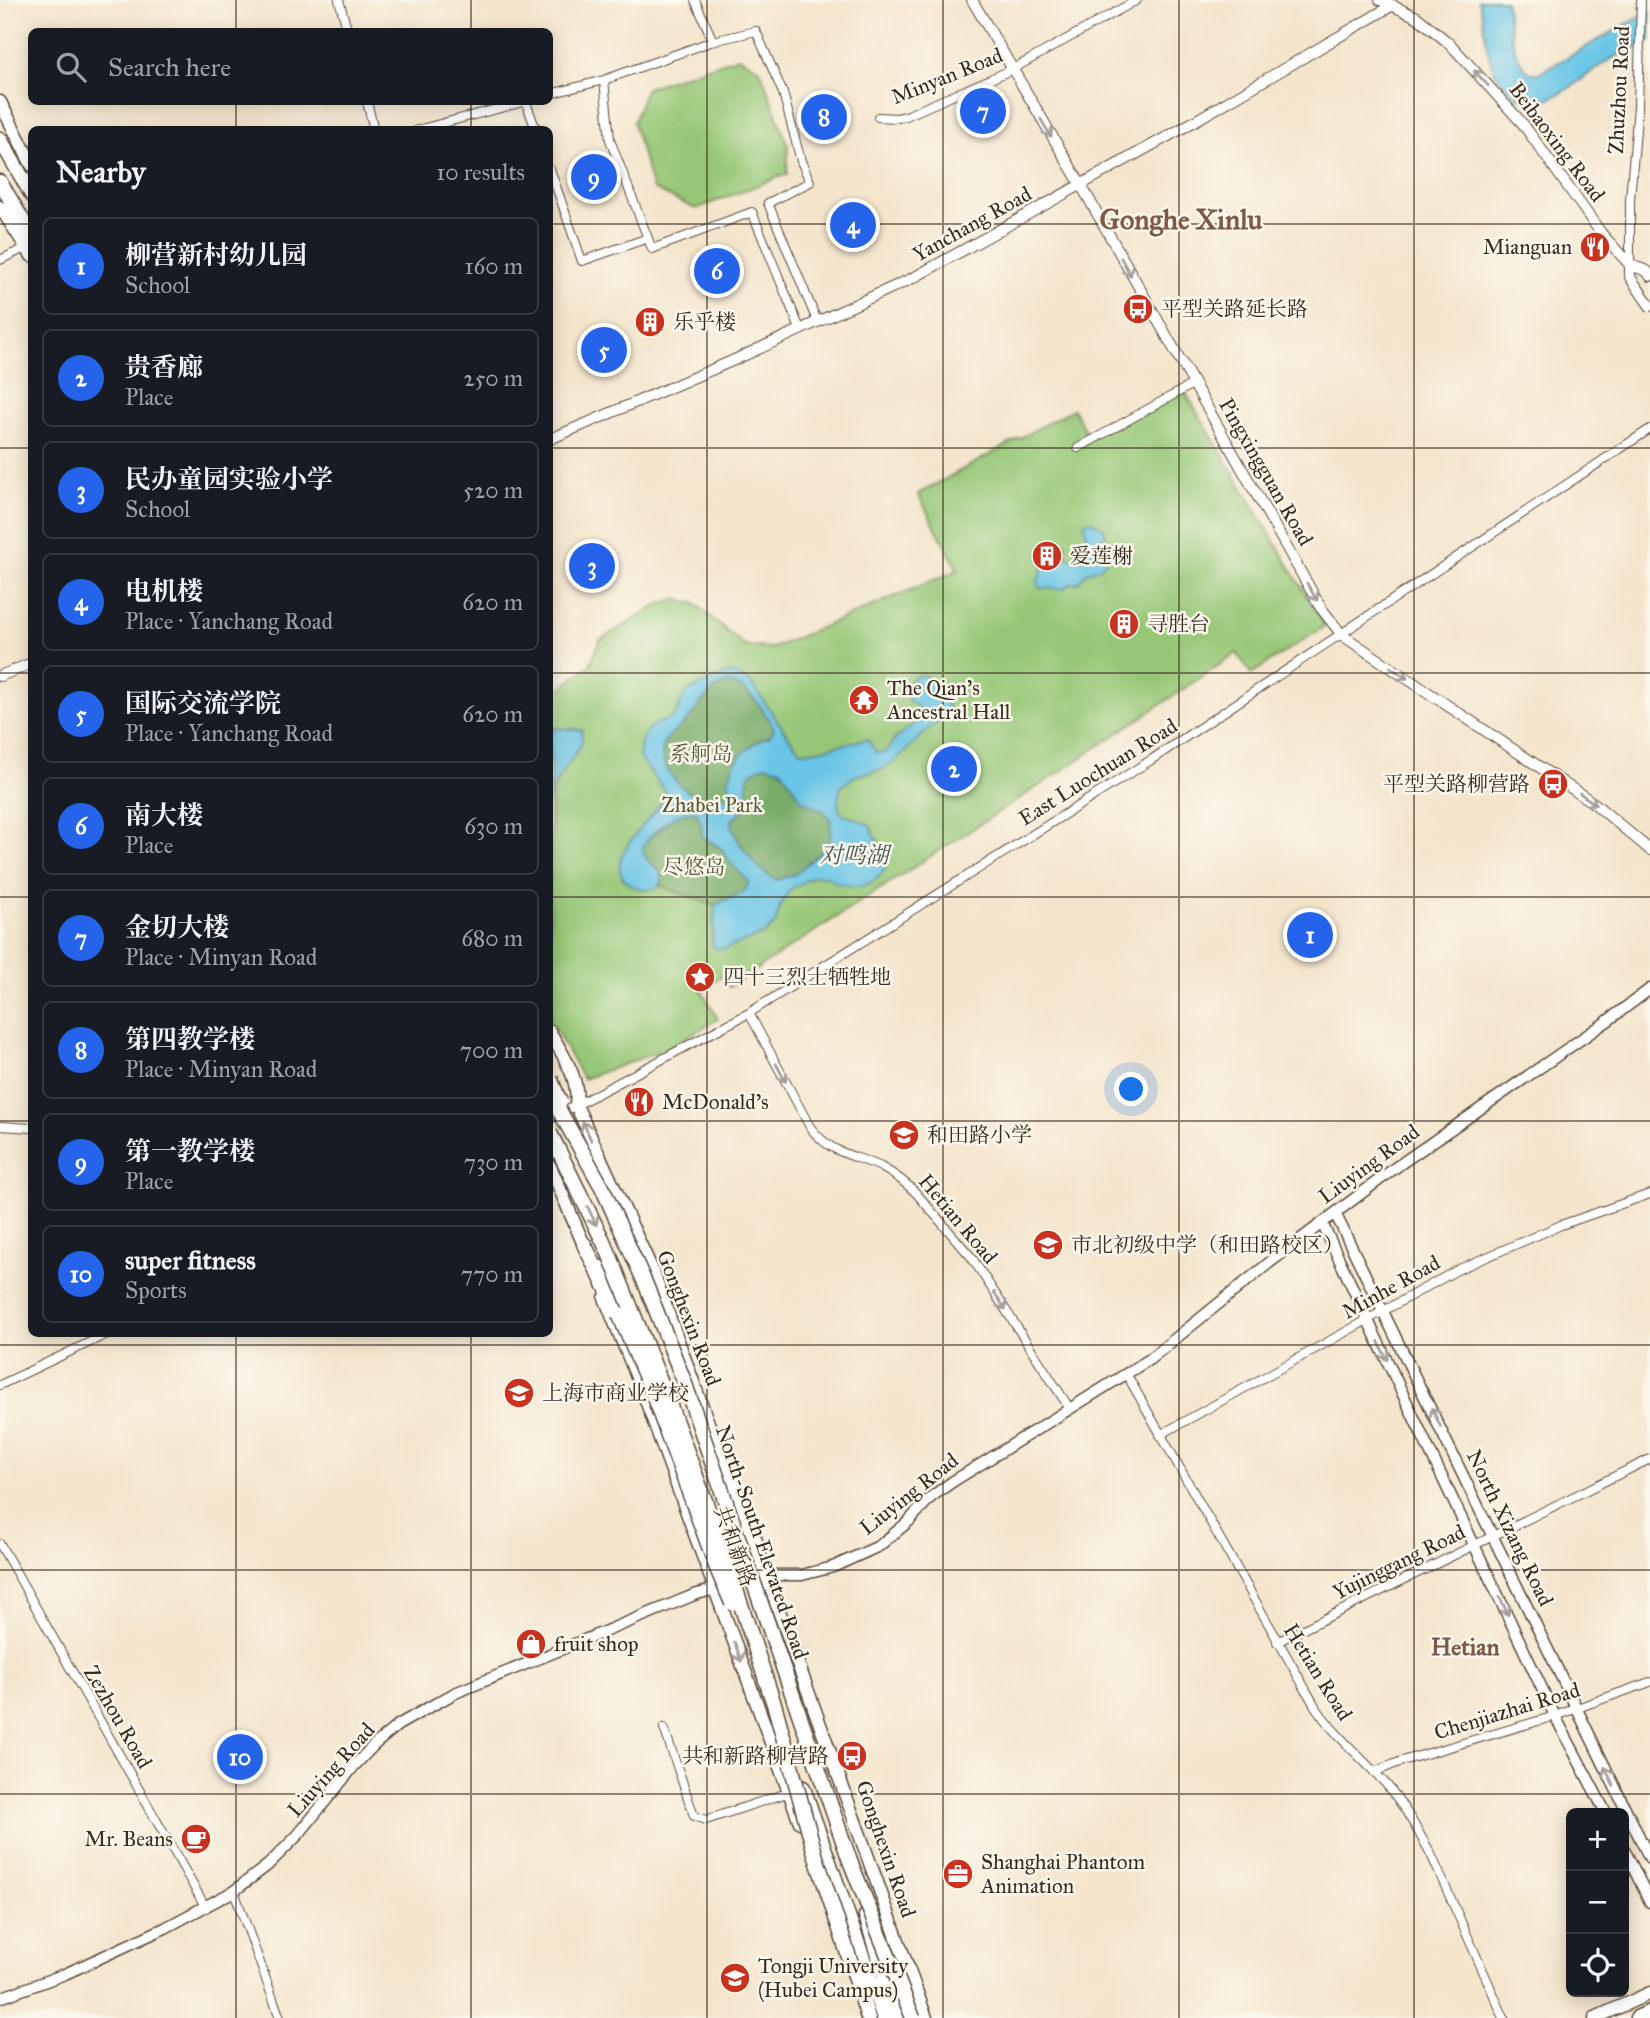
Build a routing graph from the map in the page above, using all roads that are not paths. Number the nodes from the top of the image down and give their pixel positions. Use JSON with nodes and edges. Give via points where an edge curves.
{"nodes":[{"id":1,"x":340,"y":0,"type":"edge"},
{"id":2,"x":695,"y":0,"type":"edge"},
{"id":3,"x":972,"y":0,"type":"edge"},
{"id":4,"x":1137,"y":0,"type":"edge"},
{"id":5,"x":1380,"y":0,"type":"edge"},
{"id":6,"x":1640,"y":4,"type":"edge"},
{"id":7,"x":1393,"y":5,"type":"junction"},
{"id":8,"x":347,"y":28,"type":"edge"},
{"id":9,"x":713,"y":41,"type":"junction"},
{"id":10,"x":1012,"y":70,"type":"junction"},
{"id":11,"x":604,"y":80,"type":"junction"},
{"id":12,"x":553,"y":93,"type":"edge"},
{"id":13,"x":0,"y":102,"type":"edge"},
{"id":14,"x":368,"y":105,"type":"edge"},
{"id":15,"x":513,"y":105,"type":"edge"},
{"id":16,"x":525,"y":105,"type":"edge"},
{"id":17,"x":878,"y":117,"type":"dead end"},
{"id":18,"x":373,"y":126,"type":"edge"},
{"id":19,"x":432,"y":126,"type":"edge"},
{"id":20,"x":534,"y":126,"type":"edge"},
{"id":21,"x":0,"y":139,"type":"edge"},
{"id":22,"x":28,"y":156,"type":"edge"},
{"id":23,"x":553,"y":178,"type":"edge"},
{"id":24,"x":0,"y":182,"type":"edge"},
{"id":25,"x":1081,"y":185,"type":"junction"},
{"id":26,"x":28,"y":188,"type":"edge"},
{"id":27,"x":768,"y":203,"type":"junction"},
{"id":28,"x":0,"y":207,"type":"edge"},
{"id":29,"x":751,"y":212,"type":"junction"},
{"id":30,"x":648,"y":238,"type":"junction"},
{"id":31,"x":28,"y":242,"type":"edge"},
{"id":32,"x":28,"y":243,"type":"edge"},
{"id":33,"x":28,"y":247,"type":"edge"},
{"id":34,"x":0,"y":260,"type":"edge"},
{"id":35,"x":1630,"y":265,"type":"junction"},
{"id":36,"x":1650,"y":276,"type":"edge"},
{"id":37,"x":1650,"y":306,"type":"edge"},
{"id":38,"x":817,"y":321,"type":"junction"},
{"id":39,"x":800,"y":329,"type":"junction"},
{"id":40,"x":1193,"y":384,"type":"junction"},
{"id":41,"x":1650,"y":429,"type":"edge"},
{"id":42,"x":553,"y":438,"type":"edge"},
{"id":43,"x":1078,"y":448,"type":"dead end"},
{"id":44,"x":1342,"y":635,"type":"junction"},
{"id":45,"x":28,"y":665,"type":"edge"},
{"id":46,"x":0,"y":676,"type":"edge"},
{"id":47,"x":1650,"y":850,"type":"edge"},
{"id":48,"x":1650,"y":989,"type":"edge"},
{"id":49,"x":749,"y":1013,"type":"junction"},
{"id":50,"x":553,"y":1037,"type":"edge"},
{"id":51,"x":553,"y":1084,"type":"edge"},
{"id":52,"x":553,"y":1086,"type":"edge"},
{"id":53,"x":553,"y":1099,"type":"edge"},
{"id":54,"x":576,"y":1105,"type":"junction"},
{"id":55,"x":553,"y":1117,"type":"edge"},
{"id":56,"x":0,"y":1126,"type":"edge"},
{"id":57,"x":28,"y":1128,"type":"edge"},
{"id":58,"x":574,"y":1136,"type":"junction"},
{"id":59,"x":553,"y":1139,"type":"edge"},
{"id":60,"x":553,"y":1173,"type":"edge"},
{"id":61,"x":1650,"y":1194,"type":"edge"},
{"id":62,"x":1335,"y":1213,"type":"junction"},
{"id":63,"x":1322,"y":1223,"type":"junction"},
{"id":64,"x":584,"y":1244,"type":"junction"},
{"id":65,"x":1384,"y":1311,"type":"junction"},
{"id":66,"x":1368,"y":1320,"type":"junction"},
{"id":67,"x":101,"y":1337,"type":"edge"},
{"id":68,"x":1127,"y":1375,"type":"junction"},
{"id":69,"x":0,"y":1385,"type":"edge"},
{"id":70,"x":1070,"y":1409,"type":"junction"},
{"id":71,"x":1160,"y":1434,"type":"junction"},
{"id":72,"x":1650,"y":1460,"type":"edge"},
{"id":73,"x":726,"y":1469,"type":"joint"},
{"id":74,"x":1492,"y":1537,"type":"junction"},
{"id":75,"x":0,"y":1544,"type":"edge"},
{"id":76,"x":1474,"y":1544,"type":"junction"},
{"id":77,"x":762,"y":1576,"type":"junction"},
{"id":78,"x":728,"y":1584,"type":"junction"},
{"id":79,"x":715,"y":1588,"type":"junction"},
{"id":80,"x":1277,"y":1642,"type":"junction"},
{"id":81,"x":757,"y":1652,"type":"junction"},
{"id":82,"x":1650,"y":1682,"type":"edge"},
{"id":83,"x":775,"y":1707,"type":"junction"},
{"id":84,"x":1575,"y":1709,"type":"junction"},
{"id":85,"x":1555,"y":1716,"type":"junction"},
{"id":86,"x":664,"y":1728,"type":"dead end"},
{"id":87,"x":1374,"y":1772,"type":"junction"},
{"id":88,"x":790,"y":1792,"type":"junction"},
{"id":89,"x":1603,"y":1808,"type":"edge"},
{"id":90,"x":1629,"y":1859,"type":"edge"},
{"id":91,"x":1650,"y":1860,"type":"edge"},
{"id":92,"x":850,"y":1861,"type":"junction"},
{"id":93,"x":824,"y":1872,"type":"junction"},
{"id":94,"x":234,"y":1891,"type":"junction"},
{"id":95,"x":1650,"y":1902,"type":"edge"},
{"id":96,"x":206,"y":1908,"type":"junction"},
{"id":97,"x":901,"y":1952,"type":"junction"},
{"id":98,"x":896,"y":1977,"type":"junction"},
{"id":99,"x":1650,"y":1993,"type":"edge"},
{"id":100,"x":0,"y":1998,"type":"edge"},
{"id":101,"x":1650,"y":2012,"type":"edge"},
{"id":102,"x":280,"y":2018,"type":"edge"},
{"id":103,"x":867,"y":2018,"type":"edge"},
{"id":104,"x":884,"y":2018,"type":"edge"},
{"id":105,"x":897,"y":2018,"type":"edge"},
{"id":106,"x":911,"y":2018,"type":"edge"},
{"id":107,"x":926,"y":2018,"type":"edge"},
{"id":108,"x":1504,"y":2018,"type":"edge"},
{"id":109,"x":1595,"y":2018,"type":"edge"},
{"id":110,"x":1637,"y":2018,"type":"edge"}],
"edges":[{"from":1,"to":8,"type":"street"},
{"from":2,"to":9,"type":"street"},
{"from":3,"to":10,"type":"street","name":"Pingxingguan Road"},
{"from":4,"to":10,"type":"street","name":"Minyan Road"},
{"from":5,"to":7,"type":"street","name":"Beibaoxing Road"},
{"from":6,"to":35,"type":"street","name":"Zhuzhou Road"},
{"from":7,"to":25,"type":"street","name":"Yanchang Road"},
{"from":35,"to":7,"type":"street","name":"Beibaoxing Road","one_way":true,"via":[[1601,233],[1511,110],[1440,35]]},
{"from":9,"to":11,"type":"street"},
{"from":9,"to":27,"type":"street","via":[[756,31],[783,93],[810,182]]},
{"from":10,"to":17,"type":"street","name":"Minyan Road","via":[[906,116]]},
{"from":10,"to":25,"type":"street","name":"Pingxingguan Road","one_way":true},
{"from":11,"to":12,"type":"street"},
{"from":11,"to":30,"type":"street","via":[[610,140]]},
{"from":13,"to":22,"type":"main road"},
{"from":14,"to":18,"type":"street"},
{"from":15,"to":19,"type":"street"},
{"from":16,"to":20,"type":"street"},
{"from":21,"to":26,"type":"highway"},
{"from":23,"to":30,"type":"street","via":[[582,261]]},
{"from":24,"to":31,"type":"highway"},
{"from":25,"to":38,"type":"street","name":"Yanchang Road","via":[[913,278]]},
{"from":25,"to":40,"type":"street","name":"Pingxingguan Road","one_way":true},
{"from":27,"to":29,"type":"street"},
{"from":27,"to":38,"type":"street"},
{"from":28,"to":32,"type":"main road"},
{"from":29,"to":30,"type":"street","via":[[652,249]]},
{"from":29,"to":39,"type":"street"},
{"from":33,"to":34,"type":"street"},
{"from":35,"to":36,"type":"street","name":"Beibaoxing Road"},
{"from":35,"to":37,"type":"street","name":"Beibaoxing Road","via":[[1630,276]]},
{"from":38,"to":39,"type":"street","name":"Yanchang Road"},
{"from":39,"to":42,"type":"street","name":"Yanchang Road"},
{"from":40,"to":43,"type":"street"},
{"from":40,"to":44,"type":"street","name":"Pingxingguan Road","one_way":true,"via":[[1321,608]]},
{"from":41,"to":44,"type":"street","name":"East Luochuan Road"},
{"from":44,"to":47,"type":"street","name":"Pingxingguan Road","one_way":true,"via":[[1595,804]]},
{"from":44,"to":49,"type":"street","name":"East Luochuan Road","via":[[1151,761]]},
{"from":45,"to":46,"type":"street"},
{"from":48,"to":62,"type":"main road","name":"Liuying Road"},
{"from":49,"to":54,"type":"street","name":"East Luochuan Road"},
{"from":49,"to":70,"type":"street","name":"Hetian Road","one_way":true,"via":[[818,1137],[841,1153],[889,1172],[916,1194],[972,1258]]},
{"from":50,"to":54,"type":"main road","name":"Gonghexin Road","via":[[572,1072],[578,1090]]},
{"from":51,"to":54,"type":"main road","via":[[562,1100]]},
{"from":52,"to":58,"type":"highway","bridge":true},
{"from":53,"to":58,"type":"highway","name":"North-South Elevated Road","bridge":true},
{"from":54,"to":55,"type":"street","name":"East Luochuan Road"},
{"from":73,"to":54,"type":"main road","name":"Gonghexin Road","one_way":true,"via":[[652,1270]]},
{"from":56,"to":57,"type":"street"},
{"from":58,"to":92,"type":"highway","name":"North-South Elevated Road","bridge":true,"via":[[624,1232],[684,1381]]},
{"from":59,"to":81,"type":"highway","name":"North-South Elevated Road","one_way":true,"bridge":true,"via":[[608,1251],[659,1377]]},
{"from":60,"to":64,"type":"main road"},
{"from":61,"to":65,"type":"street","name":"Minhe Road","via":[[1492,1253]]},
{"from":62,"to":63,"type":"main road","name":"Liuying Road"},
{"from":62,"to":65,"type":"main road","name":"North Xizang Road"},
{"from":63,"to":66,"type":"main road","name":"North Xizang Road"},
{"from":63,"to":68,"type":"main road","name":"Liuying Road"},
{"from":64,"to":78,"type":"main road","name":"共和新路","via":[[613,1284]]},
{"from":64,"to":79,"type":"main road"},
{"from":64,"to":81,"type":"highway","bridge":true,"via":[[619,1314],[718,1571]]},
{"from":65,"to":66,"type":"street","name":"Minhe Road"},
{"from":74,"to":65,"type":"main road","name":"North Xizang Road","one_way":true},
{"from":66,"to":71,"type":"street","name":"Minhe Road"},
{"from":66,"to":76,"type":"main road","name":"North Xizang Road","one_way":true},
{"from":67,"to":69,"type":"street"},
{"from":68,"to":70,"type":"main road","name":"Liuying Road"},
{"from":68,"to":71,"type":"street","name":"Hetian Road"},
{"from":70,"to":77,"type":"main road","name":"Liuying Road","via":[[931,1497],[879,1546],[802,1575]]},
{"from":71,"to":80,"type":"street","name":"Hetian Road"},
{"from":72,"to":74,"type":"street","name":"Yujinggang Road"},
{"from":73,"to":77,"type":"main road","name":"共和新路"},
{"from":74,"to":76,"type":"street","name":"Yujinggang Road"},
{"from":74,"to":84,"type":"main road","name":"North Xizang Road"},
{"from":75,"to":96,"type":"street","name":"Zezhou Road"},
{"from":76,"to":80,"type":"street","name":"Yujinggang Road"},
{"from":76,"to":85,"type":"main road","name":"North Xizang Road","one_way":true},
{"from":77,"to":78,"type":"main road","name":"Liuying Road"},
{"from":77,"to":97,"type":"main road","name":"Gonghexin Road","via":[[835,1761]]},
{"from":77,"to":98,"type":"main road","name":"共和新路"},
{"from":78,"to":79,"type":"main road","name":"Liuying Road"},
{"from":78,"to":93,"type":"main road","name":"共和新路"},
{"from":79,"to":88,"type":"main road","one_way":true},
{"from":79,"to":94,"type":"main road","name":"Liuying Road","via":[[455,1693],[398,1726],[354,1766],[284,1850]]},
{"from":80,"to":87,"type":"street","name":"Hetian Road","via":[[1330,1727]]},
{"from":81,"to":83,"type":"highway","name":"North-South Elevated Road","bridge":true},
{"from":82,"to":84,"type":"street","name":"Chenjiazhai Road"},
{"from":83,"to":103,"type":"highway","bridge":true},
{"from":83,"to":104,"type":"highway","name":"North-South Elevated Road","bridge":true},
{"from":84,"to":85,"type":"street","name":"Chenjiazhai Road"},
{"from":91,"to":84,"type":"main road","name":"North Xizang Road","one_way":true},
{"from":85,"to":87,"type":"street","name":"Chenjiazhai Road"},
{"from":85,"to":89,"type":"main road","name":"North Xizang Road"},
{"from":86,"to":88,"type":"street","via":[[694,1816],[706,1819]]},
{"from":87,"to":108,"type":"street","name":"Hetian Road","via":[[1430,1852]]},
{"from":88,"to":93,"type":"main road"},
{"from":90,"to":95,"type":"main road"},
{"from":92,"to":105,"type":"highway","name":"North-South Elevated Road","bridge":true},
{"from":92,"to":106,"type":"highway","bridge":true},
{"from":93,"to":103,"type":"main road"},
{"from":94,"to":96,"type":"main road","name":"Liuying Road"},
{"from":94,"to":102,"type":"street"},
{"from":96,"to":100,"type":"main road","name":"Liuying Road","via":[[65,1974]]},
{"from":97,"to":98,"type":"main road"},
{"from":97,"to":107,"type":"main road","name":"Gonghexin Road"},
{"from":98,"to":106,"type":"main road","name":"共和新路"},
{"from":99,"to":109,"type":"main road"},
{"from":101,"to":110,"type":"highway"}]}
